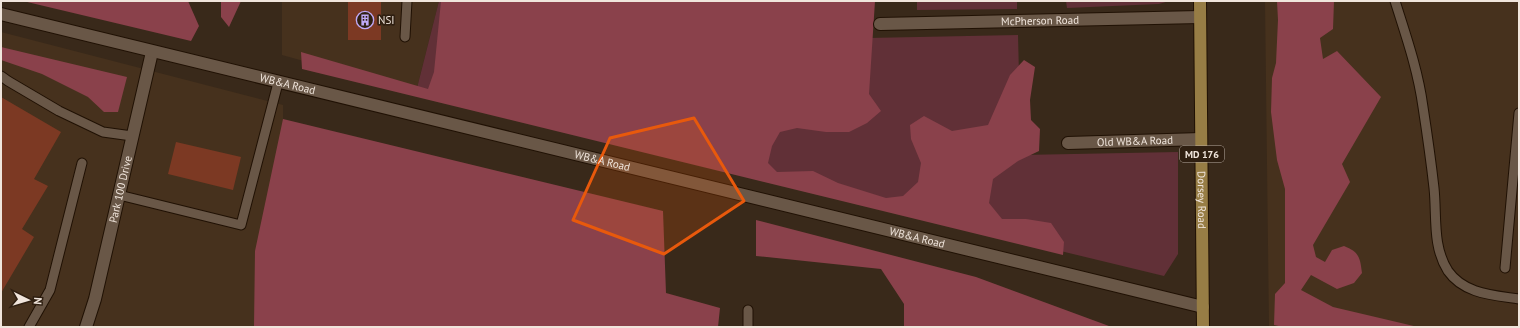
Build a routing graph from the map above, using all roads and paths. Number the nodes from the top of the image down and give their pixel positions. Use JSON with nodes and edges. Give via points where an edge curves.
{"nodes":[{"id":1,"x":408,"y":1,"type":"edge"},
{"id":2,"x":1200,"y":1,"type":"edge"},
{"id":3,"x":1395,"y":1,"type":"edge"},
{"id":4,"x":1,"y":14,"type":"edge"},
{"id":5,"x":1200,"y":17,"type":"junction"},
{"id":6,"x":880,"y":24,"type":"dead end"},
{"id":7,"x":405,"y":37,"type":"dead end"},
{"id":8,"x":152,"y":52,"type":"junction"},
{"id":9,"x":1,"y":76,"type":"edge"},
{"id":10,"x":278,"y":82,"type":"junction"},
{"id":11,"x":1519,"y":113,"type":"edge"},
{"id":12,"x":132,"y":136,"type":"junction"},
{"id":13,"x":1201,"y":139,"type":"junction"},
{"id":14,"x":1068,"y":143,"type":"dead end"},
{"id":15,"x":82,"y":163,"type":"dead end"},
{"id":16,"x":118,"y":195,"type":"junction"},
{"id":17,"x":1505,"y":268,"type":"dead end"},
{"id":18,"x":1519,"y":299,"type":"edge"},
{"id":19,"x":1203,"y":307,"type":"junction"},
{"id":20,"x":748,"y":310,"type":"dead end"},
{"id":21,"x":29,"y":327,"type":"edge"},
{"id":22,"x":86,"y":327,"type":"edge"},
{"id":23,"x":748,"y":327,"type":"edge"},
{"id":24,"x":1203,"y":327,"type":"edge"}],
"edges":[{"from":1,"to":7,"type":"lane"},
{"from":2,"to":5,"type":"main road","name":"Dorsey Road","number":"MD 176"},
{"from":3,"to":18,"type":"lane","via":[[1419,79],[1440,255],[1449,271],[1464,287],[1486,294]]},
{"from":4,"to":8,"type":"street","name":"WB&A Road"},
{"from":5,"to":6,"type":"street","name":"McPherson Road"},
{"from":5,"to":13,"type":"main road","name":"Dorsey Road","number":"MD 176"},
{"from":8,"to":10,"type":"street","name":"WB&A Road"},
{"from":8,"to":12,"type":"street","name":"Park 100 Drive"},
{"from":9,"to":12,"type":"lane","via":[[60,111],[103,132]]},
{"from":10,"to":16,"type":"lane","via":[[240,225]]},
{"from":10,"to":19,"type":"street","name":"WB&A Road"},
{"from":11,"to":17,"type":"lane"},
{"from":12,"to":16,"type":"street","name":"Park 100 Drive"},
{"from":13,"to":14,"type":"street","name":"Old WB&A Road"},
{"from":13,"to":19,"type":"main road","name":"Dorsey Road","number":"MD 176"},
{"from":15,"to":21,"type":"lane","via":[[50,290]]},
{"from":16,"to":22,"type":"street","name":"Park 100 Drive","via":[[95,299]]},
{"from":19,"to":24,"type":"main road","name":"Dorsey Road","number":"MD 176"},
{"from":20,"to":23,"type":"lane"}]}
